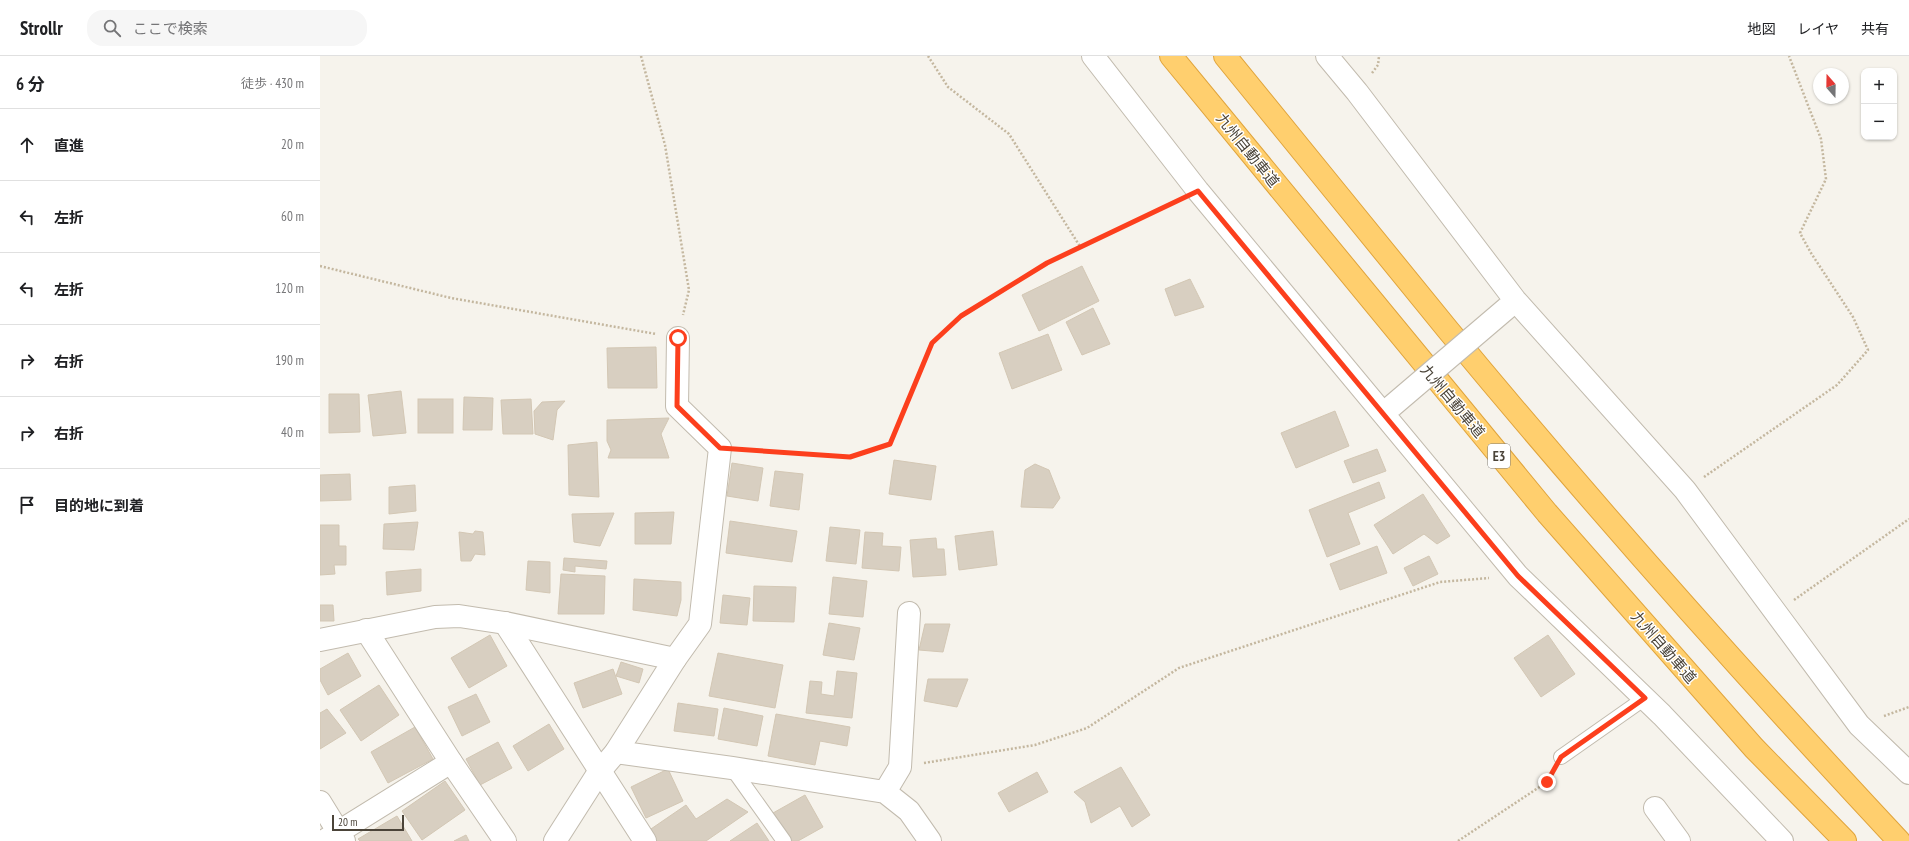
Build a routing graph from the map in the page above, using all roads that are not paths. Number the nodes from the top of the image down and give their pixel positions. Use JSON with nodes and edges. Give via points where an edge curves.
{"nodes":[{"id":1,"x":1093,"y":56,"type":"edge"},
{"id":2,"x":1171,"y":56,"type":"edge"},
{"id":3,"x":1225,"y":56,"type":"edge"},
{"id":4,"x":1327,"y":56,"type":"edge"},
{"id":5,"x":1511,"y":304,"type":"junction"},
{"id":6,"x":678,"y":338,"type":"road end"},
{"id":7,"x":1388,"y":411,"type":"junction"},
{"id":8,"x":909,"y":614,"type":"dead end"},
{"id":9,"x":505,"y":623,"type":"junction"},
{"id":10,"x":366,"y":630,"type":"junction"},
{"id":11,"x":320,"y":640,"type":"edge"},
{"id":12,"x":675,"y":659,"type":"junction"},
{"id":13,"x":1645,"y":698,"type":"junction"},
{"id":14,"x":616,"y":752,"type":"junction"},
{"id":15,"x":1561,"y":757,"type":"road end"},
{"id":16,"x":451,"y":762,"type":"junction"},
{"id":17,"x":732,"y":768,"type":"junction"},
{"id":18,"x":599,"y":772,"type":"junction"},
{"id":19,"x":1909,"y":773,"type":"edge"},
{"id":20,"x":885,"y":792,"type":"junction"},
{"id":21,"x":320,"y":802,"type":"edge"},
{"id":22,"x":1655,"y":808,"type":"dead end"},
{"id":23,"x":335,"y":838,"type":"edge"},
{"id":24,"x":505,"y":841,"type":"edge"},
{"id":25,"x":555,"y":841,"type":"edge"},
{"id":26,"x":645,"y":841,"type":"edge"},
{"id":27,"x":784,"y":841,"type":"edge"},
{"id":28,"x":930,"y":841,"type":"edge"},
{"id":29,"x":1678,"y":841,"type":"edge"},
{"id":30,"x":1782,"y":841,"type":"edge"},
{"id":31,"x":1845,"y":841,"type":"edge"},
{"id":32,"x":1899,"y":841,"type":"edge"}],
"edges":[{"from":1,"to":7,"type":"street","via":[[1198,191]]},
{"from":2,"to":31,"type":"highway","name":"九州自動車道","number":"E3","via":[[1430,374],[1547,513],[1754,748]]},
{"from":3,"to":32,"type":"highway","via":[[1449,331],[1576,481],[1812,748]]},
{"from":4,"to":5,"type":"street","via":[[1357,92]]},
{"from":5,"to":7,"type":"street","bridge":true},
{"from":5,"to":19,"type":"street","via":[[1685,490],[1859,725]]},
{"from":6,"to":12,"type":"street","via":[[677,406],[720,448],[700,624]]},
{"from":7,"to":13,"type":"street","via":[[1518,576]]},
{"from":8,"to":20,"type":"street","via":[[900,767]]},
{"from":9,"to":10,"type":"street","via":[[473,617],[446,616]]},
{"from":9,"to":12,"type":"street"},
{"from":9,"to":18,"type":"street"},
{"from":10,"to":11,"type":"street"},
{"from":10,"to":16,"type":"street"},
{"from":12,"to":14,"type":"street"},
{"from":13,"to":15,"type":"lane"},
{"from":13,"to":30,"type":"street"},
{"from":14,"to":17,"type":"street"},
{"from":14,"to":18,"type":"street"},
{"from":16,"to":23,"type":"street"},
{"from":16,"to":24,"type":"street"},
{"from":17,"to":20,"type":"street"},
{"from":17,"to":27,"type":"lane"},
{"from":18,"to":25,"type":"street"},
{"from":18,"to":26,"type":"street"},
{"from":20,"to":28,"type":"street","via":[[909,811]]},
{"from":21,"to":23,"type":"street"},
{"from":22,"to":29,"type":"street"}]}
